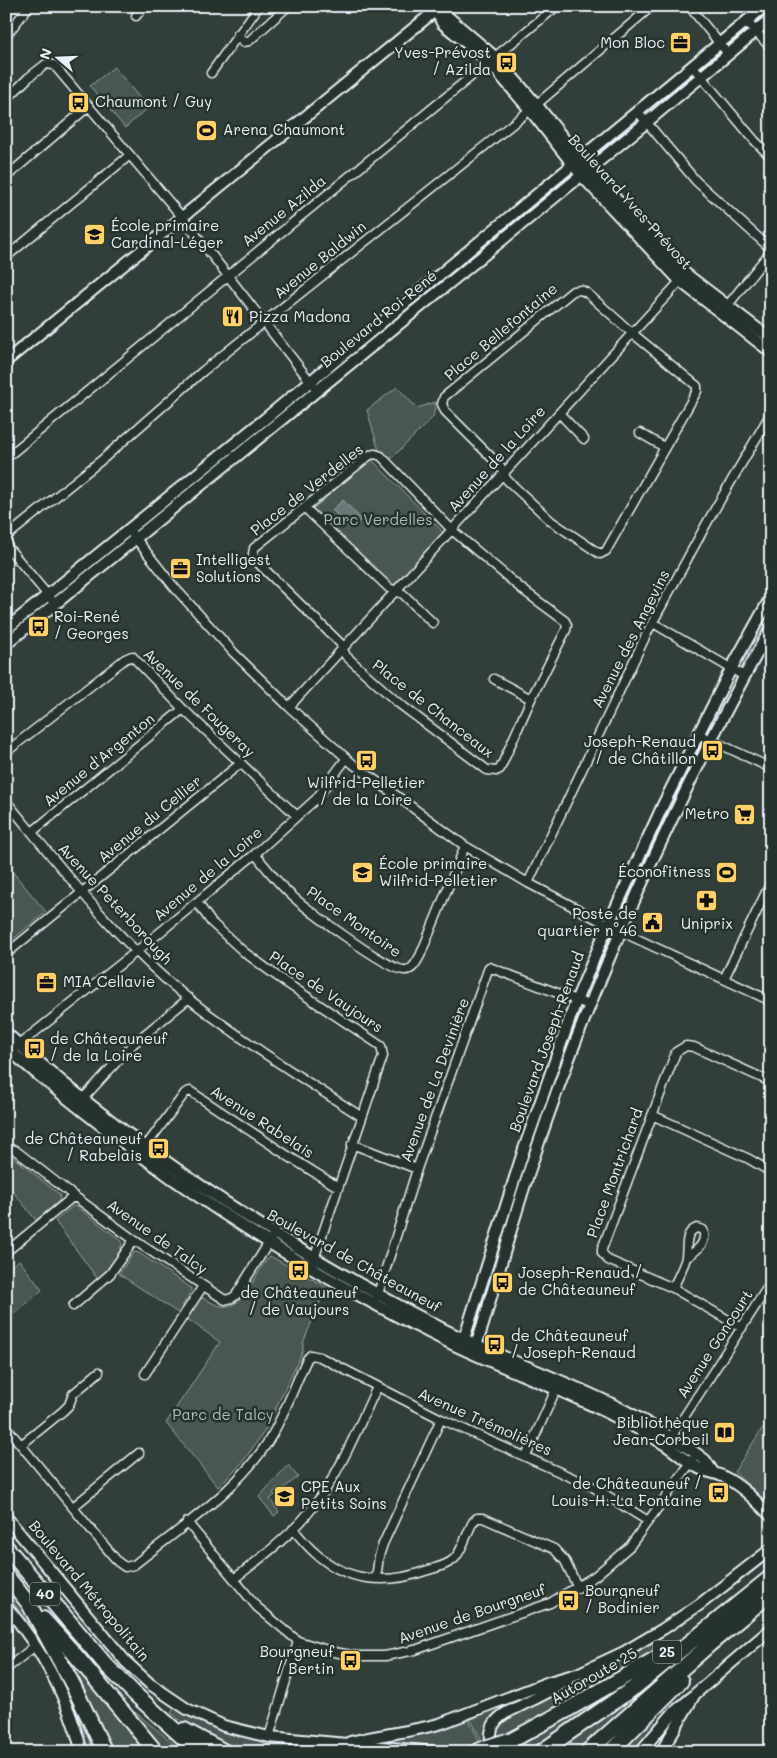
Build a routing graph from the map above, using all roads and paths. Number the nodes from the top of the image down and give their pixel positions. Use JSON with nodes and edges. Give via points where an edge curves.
{"nodes":[{"id":1,"x":30,"y":6,"type":"edge"},
{"id":2,"x":144,"y":6,"type":"edge"},
{"id":3,"x":259,"y":6,"type":"edge"},
{"id":4,"x":284,"y":6,"type":"edge"},
{"id":5,"x":557,"y":6,"type":"edge"},
{"id":6,"x":652,"y":6,"type":"edge"},
{"id":7,"x":689,"y":6,"type":"edge"},
{"id":8,"x":765,"y":6,"type":"edge"},
{"id":9,"x":435,"y":10,"type":"edge"},
{"id":10,"x":136,"y":16,"type":"dead end"},
{"id":11,"x":771,"y":18,"type":"edge"},
{"id":12,"x":747,"y":22,"type":"junction"},
{"id":13,"x":756,"y":32,"type":"junction"},
{"id":14,"x":238,"y":34,"type":"junction"},
{"id":15,"x":6,"y":36,"type":"edge"},
{"id":16,"x":720,"y":44,"type":"junction"},
{"id":17,"x":771,"y":48,"type":"edge"},
{"id":18,"x":729,"y":55,"type":"junction"},
{"id":19,"x":492,"y":60,"type":"junction"},
{"id":20,"x":692,"y":67,"type":"junction"},
{"id":21,"x":211,"y":73,"type":"dead end"},
{"id":22,"x":700,"y":77,"type":"junction"},
{"id":23,"x":6,"y":100,"type":"edge"},
{"id":24,"x":89,"y":106,"type":"junction"},
{"id":25,"x":533,"y":107,"type":"junction"},
{"id":26,"x":638,"y":112,"type":"junction"},
{"id":27,"x":646,"y":122,"type":"junction"},
{"id":28,"x":130,"y":155,"type":"junction"},
{"id":29,"x":771,"y":157,"type":"edge"},
{"id":30,"x":577,"y":163,"type":"junction"},
{"id":31,"x":584,"y":172,"type":"junction"},
{"id":32,"x":6,"y":177,"type":"edge"},
{"id":33,"x":182,"y":217,"type":"junction"},
{"id":34,"x":771,"y":250,"type":"edge"},
{"id":35,"x":6,"y":257,"type":"edge"},
{"id":36,"x":228,"y":275,"type":"junction"},
{"id":37,"x":683,"y":278,"type":"junction"},
{"id":38,"x":723,"y":310,"type":"junction"},
{"id":39,"x":264,"y":322,"type":"junction"},
{"id":40,"x":632,"y":333,"type":"junction"},
{"id":41,"x":771,"y":339,"type":"edge"},
{"id":42,"x":771,"y":352,"type":"edge"},
{"id":43,"x":6,"y":361,"type":"edge"},
{"id":44,"x":314,"y":385,"type":"junction"},
{"id":45,"x":559,"y":413,"type":"junction"},
{"id":46,"x":771,"y":413,"type":"edge"},
{"id":47,"x":640,"y":433,"type":"dead end"},
{"id":48,"x":584,"y":439,"type":"dead end"},
{"id":49,"x":664,"y":448,"type":"junction"},
{"id":50,"x":6,"y":458,"type":"edge"},
{"id":51,"x":504,"y":473,"type":"junction"},
{"id":52,"x":306,"y":508,"type":"junction"},
{"id":53,"x":452,"y":530,"type":"junction"},
{"id":54,"x":132,"y":534,"type":"junction"},
{"id":55,"x":6,"y":536,"type":"edge"},
{"id":56,"x":6,"y":545,"type":"edge"},
{"id":57,"x":396,"y":591,"type":"junction"},
{"id":58,"x":48,"y":595,"type":"junction"},
{"id":59,"x":771,"y":597,"type":"edge"},
{"id":60,"x":55,"y":604,"type":"junction"},
{"id":61,"x":433,"y":623,"type":"dead end"},
{"id":62,"x":653,"y":623,"type":"junction"},
{"id":63,"x":771,"y":628,"type":"edge"},
{"id":64,"x":6,"y":629,"type":"edge"},
{"id":65,"x":6,"y":644,"type":"edge"},
{"id":66,"x":343,"y":649,"type":"junction"},
{"id":67,"x":731,"y":669,"type":"junction"},
{"id":68,"x":744,"y":676,"type":"junction"},
{"id":69,"x":494,"y":679,"type":"dead end"},
{"id":70,"x":531,"y":699,"type":"junction"},
{"id":71,"x":289,"y":707,"type":"junction"},
{"id":72,"x":183,"y":709,"type":"junction"},
{"id":73,"x":698,"y":734,"type":"junction"},
{"id":74,"x":710,"y":740,"type":"junction"},
{"id":75,"x":6,"y":752,"type":"edge"},
{"id":76,"x":346,"y":759,"type":"junction"},
{"id":77,"x":241,"y":763,"type":"junction"},
{"id":78,"x":771,"y":768,"type":"edge"},
{"id":79,"x":6,"y":801,"type":"edge"},
{"id":80,"x":663,"y":805,"type":"junction"},
{"id":81,"x":676,"y":811,"type":"junction"},
{"id":82,"x":297,"y":816,"type":"junction"},
{"id":83,"x":32,"y":832,"type":"junction"},
{"id":84,"x":465,"y":846,"type":"junction"},
{"id":85,"x":255,"y":854,"type":"junction"},
{"id":86,"x":633,"y":871,"type":"junction"},
{"id":87,"x":644,"y":876,"type":"junction"},
{"id":88,"x":771,"y":882,"type":"edge"},
{"id":89,"x":528,"y":883,"type":"junction"},
{"id":90,"x":82,"y":892,"type":"junction"},
{"id":91,"x":197,"y":902,"type":"junction"},
{"id":92,"x":608,"y":925,"type":"junction"},
{"id":93,"x":620,"y":932,"type":"junction"},
{"id":94,"x":136,"y":950,"type":"junction"},
{"id":95,"x":6,"y":954,"type":"edge"},
{"id":96,"x":724,"y":979,"type":"junction"},
{"id":97,"x":188,"y":998,"type":"junction"},
{"id":98,"x":576,"y":1001,"type":"junction"},
{"id":99,"x":771,"y":1001,"type":"edge"},
{"id":100,"x":589,"y":1005,"type":"junction"},
{"id":101,"x":6,"y":1033,"type":"edge"},
{"id":102,"x":11,"y":1049,"type":"edge"},
{"id":103,"x":771,"y":1082,"type":"edge"},
{"id":104,"x":80,"y":1102,"type":"junction"},
{"id":105,"x":652,"y":1115,"type":"junction"},
{"id":106,"x":362,"y":1117,"type":"junction"},
{"id":107,"x":352,"y":1144,"type":"junction"},
{"id":108,"x":6,"y":1149,"type":"edge"},
{"id":109,"x":142,"y":1151,"type":"junction"},
{"id":110,"x":417,"y":1169,"type":"junction"},
{"id":111,"x":771,"y":1172,"type":"edge"},
{"id":112,"x":338,"y":1187,"type":"junction"},
{"id":113,"x":74,"y":1196,"type":"junction"},
{"id":114,"x":271,"y":1239,"type":"junction"},
{"id":115,"x":134,"y":1240,"type":"junction"},
{"id":116,"x":6,"y":1252,"type":"edge"},
{"id":117,"x":686,"y":1258,"type":"dead end"},
{"id":118,"x":312,"y":1263,"type":"junction"},
{"id":119,"x":771,"y":1282,"type":"edge"},
{"id":120,"x":203,"y":1286,"type":"junction"},
{"id":121,"x":673,"y":1288,"type":"junction"},
{"id":122,"x":377,"y":1300,"type":"junction"},
{"id":123,"x":73,"y":1306,"type":"dead end"},
{"id":124,"x":742,"y":1328,"type":"junction"},
{"id":125,"x":463,"y":1344,"type":"junction"},
{"id":126,"x":474,"y":1349,"type":"junction"},
{"id":127,"x":99,"y":1372,"type":"dead end"},
{"id":128,"x":145,"y":1374,"type":"dead end"},
{"id":129,"x":557,"y":1385,"type":"junction"},
{"id":130,"x":376,"y":1387,"type":"junction"},
{"id":131,"x":440,"y":1418,"type":"junction"},
{"id":132,"x":6,"y":1427,"type":"edge"},
{"id":133,"x":668,"y":1441,"type":"junction"},
{"id":134,"x":21,"y":1445,"type":"junction"},
{"id":135,"x":139,"y":1453,"type":"dead end"},
{"id":136,"x":697,"y":1454,"type":"junction"},
{"id":137,"x":526,"y":1456,"type":"junction"},
{"id":138,"x":690,"y":1463,"type":"junction"},
{"id":139,"x":713,"y":1472,"type":"junction"},
{"id":140,"x":73,"y":1507,"type":"junction"},
{"id":141,"x":771,"y":1516,"type":"edge"},
{"id":142,"x":6,"y":1517,"type":"edge"},
{"id":143,"x":648,"y":1521,"type":"junction"},
{"id":144,"x":187,"y":1522,"type":"junction"},
{"id":145,"x":294,"y":1529,"type":"junction"},
{"id":146,"x":6,"y":1547,"type":"edge"},
{"id":147,"x":771,"y":1549,"type":"edge"},
{"id":148,"x":6,"y":1575,"type":"edge"},
{"id":149,"x":771,"y":1577,"type":"edge"},
{"id":150,"x":234,"y":1579,"type":"junction"},
{"id":151,"x":376,"y":1579,"type":"junction"},
{"id":152,"x":578,"y":1588,"type":"junction"},
{"id":153,"x":771,"y":1593,"type":"edge"},
{"id":154,"x":28,"y":1604,"type":"junction"},
{"id":155,"x":771,"y":1604,"type":"edge"},
{"id":156,"x":6,"y":1606,"type":"edge"},
{"id":157,"x":707,"y":1628,"type":"junction"},
{"id":158,"x":771,"y":1629,"type":"edge"},
{"id":159,"x":298,"y":1641,"type":"junction"},
{"id":160,"x":35,"y":1646,"type":"junction"},
{"id":161,"x":6,"y":1669,"type":"edge"},
{"id":162,"x":577,"y":1674,"type":"junction"},
{"id":163,"x":695,"y":1694,"type":"junction"},
{"id":164,"x":160,"y":1716,"type":"junction"},
{"id":165,"x":269,"y":1737,"type":"junction"},
{"id":166,"x":510,"y":1741,"type":"junction"},
{"id":167,"x":343,"y":1744,"type":"junction"},
{"id":168,"x":82,"y":1752,"type":"edge"},
{"id":169,"x":104,"y":1752,"type":"edge"},
{"id":170,"x":156,"y":1752,"type":"edge"},
{"id":171,"x":199,"y":1752,"type":"edge"},
{"id":172,"x":225,"y":1752,"type":"edge"},
{"id":173,"x":436,"y":1752,"type":"edge"},
{"id":174,"x":476,"y":1752,"type":"edge"},
{"id":175,"x":496,"y":1752,"type":"edge"},
{"id":176,"x":541,"y":1752,"type":"edge"},
{"id":177,"x":587,"y":1752,"type":"edge"},
{"id":178,"x":610,"y":1752,"type":"edge"},
{"id":179,"x":640,"y":1752,"type":"edge"},
{"id":180,"x":661,"y":1752,"type":"edge"}],
"edges":[{"from":1,"to":15,"type":"street"},
{"from":2,"to":10,"type":"street"},
{"from":3,"to":14,"type":"street"},
{"from":4,"to":14,"type":"street","via":[[286,8],[249,41],[244,42]]},
{"from":5,"to":19,"type":"street","name":"Avenue Azilda"},
{"from":6,"to":25,"type":"street","name":"Avenue Baldwin"},
{"from":7,"to":16,"type":"street"},
{"from":8,"to":12,"type":"street","name":"Boulevard Roi-René"},
{"from":9,"to":19,"type":"street","name":"Boulevard Yves-Prévost","via":[[442,23]]},
{"from":9,"to":33,"type":"street"},
{"from":11,"to":13,"type":"street","name":"Boulevard Roi-René"},
{"from":12,"to":13,"type":"street"},
{"from":12,"to":16,"type":"street","name":"Boulevard Roi-René"},
{"from":13,"to":17,"type":"street"},
{"from":13,"to":18,"type":"street","name":"Boulevard Roi-René"},
{"from":14,"to":21,"type":"street"},
{"from":16,"to":18,"type":"street"},
{"from":16,"to":20,"type":"street","name":"Boulevard Roi-René"},
{"from":18,"to":22,"type":"street","name":"Boulevard Roi-René"},
{"from":19,"to":25,"type":"street","name":"Boulevard Yves-Prévost"},
{"from":19,"to":36,"type":"street","name":"Avenue Azilda"},
{"from":20,"to":22,"type":"street"},
{"from":20,"to":26,"type":"street","name":"Boulevard Roi-René"},
{"from":22,"to":27,"type":"street","name":"Boulevard Roi-René"},
{"from":22,"to":29,"type":"street"},
{"from":23,"to":24,"type":"street","via":[[46,64],[54,65]]},
{"from":24,"to":28,"type":"street"},
{"from":24,"to":32,"type":"street"},
{"from":25,"to":30,"type":"street","name":"Boulevard Yves-Prévost"},
{"from":25,"to":39,"type":"street","name":"Avenue Baldwin"},
{"from":26,"to":27,"type":"street"},
{"from":26,"to":30,"type":"street","name":"Boulevard Roi-René"},
{"from":27,"to":31,"type":"street","name":"Boulevard Roi-René"},
{"from":27,"to":34,"type":"street","via":[[696,180]]},
{"from":28,"to":33,"type":"street"},
{"from":28,"to":35,"type":"street"},
{"from":30,"to":31,"type":"street","name":"Boulevard Yves-Prévost"},
{"from":30,"to":44,"type":"street","name":"Boulevard Roi-René"},
{"from":31,"to":37,"type":"street","name":"Boulevard Yves-Prévost"},
{"from":31,"to":44,"type":"street","name":"Boulevard Roi-René"},
{"from":33,"to":36,"type":"street"},
{"from":33,"to":43,"type":"street"},
{"from":34,"to":38,"type":"street"},
{"from":36,"to":39,"type":"street"},
{"from":36,"to":50,"type":"street","name":"Avenue Azilda"},
{"from":37,"to":38,"type":"street","name":"Boulevard Yves-Prévost"},
{"from":37,"to":40,"type":"street","name":"Avenue de la Loire"},
{"from":38,"to":41,"type":"street","name":"Boulevard Yves-Prévost"},
{"from":38,"to":42,"type":"street","name":"Boulevard Yves-Prévost"},
{"from":39,"to":44,"type":"street"},
{"from":39,"to":55,"type":"street","name":"Avenue Baldwin","via":[[104,458]]},
{"from":40,"to":45,"type":"street","name":"Avenue de la Loire"},
{"from":40,"to":49,"type":"street","via":[[697,386]]},
{"from":40,"to":51,"type":"street","name":"Place Bellefontaine","via":[[587,293],[573,291],[444,397],[442,404],[445,410]]},
{"from":44,"to":54,"type":"street","name":"Boulevard Roi-René"},
{"from":45,"to":48,"type":"street"},
{"from":45,"to":51,"type":"street","name":"Avenue de la Loire"},
{"from":46,"to":62,"type":"street","name":"Avenue des Angevins"},
{"from":47,"to":49,"type":"street"},
{"from":49,"to":51,"type":"street","via":[[606,551],[600,554],[551,521],[507,480]]},
{"from":51,"to":53,"type":"street","name":"Avenue de la Loire"},
{"from":52,"to":53,"type":"street","name":"Place de Verdelles","via":[[375,454],[381,456]]},
{"from":52,"to":57,"type":"street","via":[[388,588]]},
{"from":52,"to":66,"type":"street","name":"Place de Verdelles","via":[[254,548],[253,554],[255,560]]},
{"from":53,"to":57,"type":"street","name":"Avenue de la Loire"},
{"from":53,"to":70,"type":"street","name":"Place de Chanceaux","via":[[567,625]]},
{"from":54,"to":58,"type":"street","name":"Boulevard Roi-René"},
{"from":54,"to":60,"type":"street","name":"Boulevard Roi-René"},
{"from":54,"to":71,"type":"street","via":[[227,646]]},
{"from":56,"to":58,"type":"street"},
{"from":57,"to":61,"type":"street"},
{"from":57,"to":66,"type":"street","name":"Avenue de la Loire"},
{"from":58,"to":60,"type":"street"},
{"from":58,"to":64,"type":"street","name":"Boulevard Roi-René"},
{"from":59,"to":67,"type":"street","name":"Boulevard Joseph-Renaud"},
{"from":60,"to":65,"type":"street","name":"Boulevard Roi-René"},
{"from":62,"to":67,"type":"street"},
{"from":62,"to":89,"type":"street","name":"Avenue des Angevins"},
{"from":63,"to":68,"type":"street","name":"Boulevard Joseph-Renaud"},
{"from":66,"to":70,"type":"street","name":"Place de Chanceaux","via":[[346,656],[397,702],[487,770],[500,769]]},
{"from":66,"to":71,"type":"street","name":"Avenue de la Loire"},
{"from":67,"to":68,"type":"street"},
{"from":67,"to":73,"type":"street","name":"Boulevard Joseph-Renaud"},
{"from":68,"to":74,"type":"street","name":"Boulevard Joseph-Renaud"},
{"from":69,"to":70,"type":"street"},
{"from":71,"to":76,"type":"street"},
{"from":72,"to":75,"type":"street","name":"Avenue de Fougeray","via":[[132,656]]},
{"from":72,"to":77,"type":"street","name":"Avenue de Fougeray"},
{"from":72,"to":83,"type":"street","name":"Avenue d'Argenton"},
{"from":73,"to":74,"type":"street"},
{"from":73,"to":80,"type":"street","name":"Boulevard Joseph-Renaud"},
{"from":74,"to":78,"type":"street"},
{"from":74,"to":81,"type":"street","name":"Boulevard Joseph-Renaud"},
{"from":76,"to":82,"type":"street","name":"Avenue de la Loire","via":[[316,799]]},
{"from":76,"to":84,"type":"street"},
{"from":77,"to":82,"type":"street","name":"Avenue de Fougeray"},
{"from":77,"to":90,"type":"street","name":"Avenue du Cellier"},
{"from":79,"to":83,"type":"street","name":"Avenue Peterborough"},
{"from":80,"to":81,"type":"street"},
{"from":80,"to":86,"type":"street","name":"Boulevard Joseph-Renaud"},
{"from":81,"to":87,"type":"street","name":"Boulevard Joseph-Renaud"},
{"from":82,"to":85,"type":"street","name":"Avenue de la Loire"},
{"from":83,"to":90,"type":"street","name":"Avenue Peterborough"},
{"from":84,"to":85,"type":"street","name":"Place Montoire","via":[[420,956],[414,967],[406,971],[379,959],[325,922],[286,890]]},
{"from":84,"to":89,"type":"street"},
{"from":85,"to":91,"type":"street","name":"Avenue de la Loire"},
{"from":86,"to":87,"type":"street"},
{"from":86,"to":92,"type":"street","name":"Boulevard Joseph-Renaud"},
{"from":87,"to":93,"type":"street","name":"Boulevard Joseph-Renaud"},
{"from":88,"to":96,"type":"street"},
{"from":89,"to":92,"type":"street"},
{"from":90,"to":94,"type":"street","name":"Avenue Peterborough"},
{"from":90,"to":95,"type":"street","name":"Avenue du Cellier"},
{"from":91,"to":94,"type":"street","name":"Avenue de la Loire"},
{"from":91,"to":106,"type":"street","name":"Place de Vaujours","via":[[211,922],[244,952],[381,1046],[383,1056]]},
{"from":92,"to":93,"type":"street"},
{"from":92,"to":98,"type":"street","name":"Boulevard Joseph-Renaud"},
{"from":93,"to":96,"type":"street"},
{"from":93,"to":100,"type":"street","name":"Boulevard Joseph-Renaud"},
{"from":94,"to":97,"type":"street","name":"Avenue Peterborough"},
{"from":94,"to":102,"type":"street","name":"Avenue de la Loire"},
{"from":96,"to":99,"type":"street"},
{"from":97,"to":104,"type":"street","via":[[133,1044]]},
{"from":97,"to":106,"type":"street","name":"Avenue Peterborough","via":[[256,1048]]},
{"from":98,"to":100,"type":"street","name":"Avenue de La Devinière"},
{"from":98,"to":110,"type":"street","name":"Avenue de La Devinière","via":[[490,967]]},
{"from":98,"to":125,"type":"street","name":"Boulevard Joseph-Renaud","via":[[524,1149]]},
{"from":100,"to":126,"type":"street","name":"Boulevard Joseph-Renaud","via":[[536,1151]]},
{"from":101,"to":102,"type":"street","name":"Boulevard de Châteauneuf"},
{"from":102,"to":104,"type":"street","name":"Boulevard de Châteauneuf"},
{"from":103,"to":105,"type":"street","name":"Place Montrichard","via":[[686,1046],[676,1052]]},
{"from":104,"to":109,"type":"street","name":"Boulevard de Châteauneuf"},
{"from":105,"to":111,"type":"street"},
{"from":105,"to":121,"type":"street","name":"Place Montrichard","via":[[602,1253],[608,1260]]},
{"from":106,"to":107,"type":"street","name":"Place de Vaujours"},
{"from":107,"to":110,"type":"street"},
{"from":107,"to":112,"type":"street","name":"Place de Vaujours"},
{"from":108,"to":113,"type":"street","name":"Avenue de Talcy","via":[[15,1150]]},
{"from":109,"to":112,"type":"street","name":"Avenue Rabelais","via":[[185,1093],[190,1091]]},
{"from":109,"to":114,"type":"street","name":"Boulevard de Châteauneuf","via":[[203,1200]]},
{"from":110,"to":122,"type":"street","name":"Avenue de La Devinière"},
{"from":112,"to":118,"type":"street","name":"Place de Vaujours"},
{"from":113,"to":115,"type":"street","name":"Avenue de Talcy"},
{"from":113,"to":116,"type":"street"},
{"from":114,"to":118,"type":"street","name":"Boulevard de Châteauneuf"},
{"from":114,"to":120,"type":"street","name":"Avenue de Talcy","via":[[232,1298],[224,1299]]},
{"from":115,"to":120,"type":"street","name":"Avenue de Talcy"},
{"from":115,"to":123,"type":"street","via":[[110,1274]]},
{"from":117,"to":121,"type":"street"},
{"from":118,"to":122,"type":"street","name":"Boulevard de Châteauneuf"},
{"from":119,"to":124,"type":"street","name":"Avenue Goncourt"},
{"from":120,"to":128,"type":"street"},
{"from":121,"to":124,"type":"street","name":"Place Montrichard"},
{"from":122,"to":125,"type":"street","name":"Boulevard de Châteauneuf"},
{"from":124,"to":133,"type":"street","name":"Avenue Goncourt"},
{"from":125,"to":126,"type":"street","name":"Boulevard de Châteauneuf"},
{"from":126,"to":129,"type":"street","name":"Boulevard de Châteauneuf"},
{"from":127,"to":134,"type":"street","via":[[73,1394],[63,1411]]},
{"from":129,"to":133,"type":"street","name":"Boulevard de Châteauneuf","via":[[618,1407]]},
{"from":129,"to":137,"type":"street"},
{"from":130,"to":131,"type":"street","name":"Avenue Trémolières"},
{"from":130,"to":144,"type":"street","name":"Avenue Trémolières","via":[[316,1355],[308,1358],[261,1452],[230,1486]]},
{"from":130,"to":145,"type":"street","via":[[330,1482]]},
{"from":131,"to":137,"type":"street","name":"Avenue Trémolières"},
{"from":131,"to":151,"type":"street","via":[[384,1544]]},
{"from":132,"to":134,"type":"street"},
{"from":133,"to":136,"type":"street","name":"Boulevard de Châteauneuf"},
{"from":133,"to":138,"type":"street","name":"Boulevard de Châteauneuf"},
{"from":134,"to":140,"type":"street"},
{"from":135,"to":140,"type":"street"},
{"from":136,"to":138,"type":"street","name":"Avenue de Bourgneuf"},
{"from":136,"to":139,"type":"street","name":"Boulevard de Châteauneuf"},
{"from":137,"to":143,"type":"street","name":"Avenue Trémolières","via":[[593,1487]]},
{"from":138,"to":139,"type":"street","name":"Boulevard de Châteauneuf"},
{"from":138,"to":143,"type":"street","name":"Avenue de Bourgneuf"},
{"from":139,"to":141,"type":"street","name":"Boulevard de Châteauneuf","via":[[740,1487]]},
{"from":140,"to":144,"type":"street","via":[[125,1567],[134,1565]]},
{"from":142,"to":165,"type":"street","name":"Boulevard Métropolitain","via":[[119,1653],[150,1684],[205,1718]]},
{"from":143,"to":152,"type":"street","name":"Avenue de Bourgneuf","via":[[630,1546]]},
{"from":144,"to":150,"type":"street","name":"Avenue de Bourgneuf"},
{"from":145,"to":150,"type":"street"},
{"from":145,"to":151,"type":"street","via":[[313,1552],[329,1564],[358,1576]]},
{"from":146,"to":164,"type":"highway","number":"40","via":[[95,1654]]},
{"from":147,"to":162,"type":"street","via":[[663,1629]]},
{"from":148,"to":154,"type":"highway","number":"40"},
{"from":149,"to":157,"type":"highway","number":"25"},
{"from":150,"to":159,"type":"street","name":"Avenue de Bourgneuf","via":[[257,1608]]},
{"from":151,"to":152,"type":"street","via":[[401,1579],[448,1563],[454,1559],[473,1522],[483,1518],[554,1549]]},
{"from":152,"to":159,"type":"street","name":"Avenue de Bourgneuf","via":[[550,1603],[396,1655],[366,1657],[341,1654]]},
{"from":153,"to":177,"type":"highway"},
{"from":154,"to":169,"type":"highway","number":"40","via":[[71,1680]]},
{"from":154,"to":170,"type":"highway","via":[[72,1651]]},
{"from":155,"to":178,"type":"highway","number":"25","via":[[670,1691]]},
{"from":156,"to":160,"type":"street"},
{"from":157,"to":166,"type":"highway","name":"Autoroute 25","number":"25"},
{"from":157,"to":176,"type":"highway","via":[[635,1687]]},
{"from":158,"to":163,"type":"street"},
{"from":159,"to":165,"type":"street"},
{"from":160,"to":161,"type":"street"},
{"from":160,"to":168,"type":"street","via":[[61,1693]]},
{"from":162,"to":167,"type":"street","via":[[422,1729]]},
{"from":162,"to":175,"type":"street","via":[[498,1719],[491,1739]]},
{"from":163,"to":179,"type":"street","via":[[673,1713]]},
{"from":163,"to":180,"type":"street"},
{"from":164,"to":171,"type":"highway","number":"40"},
{"from":164,"to":172,"type":"highway"},
{"from":165,"to":167,"type":"street","name":"Boulevard Métropolitain"},
{"from":166,"to":174,"type":"highway","bridge":true},
{"from":166,"to":175,"type":"highway","name":"Autoroute 25","number":"25"},
{"from":167,"to":173,"type":"street","name":"Boulevard Métropolitain"}]}
